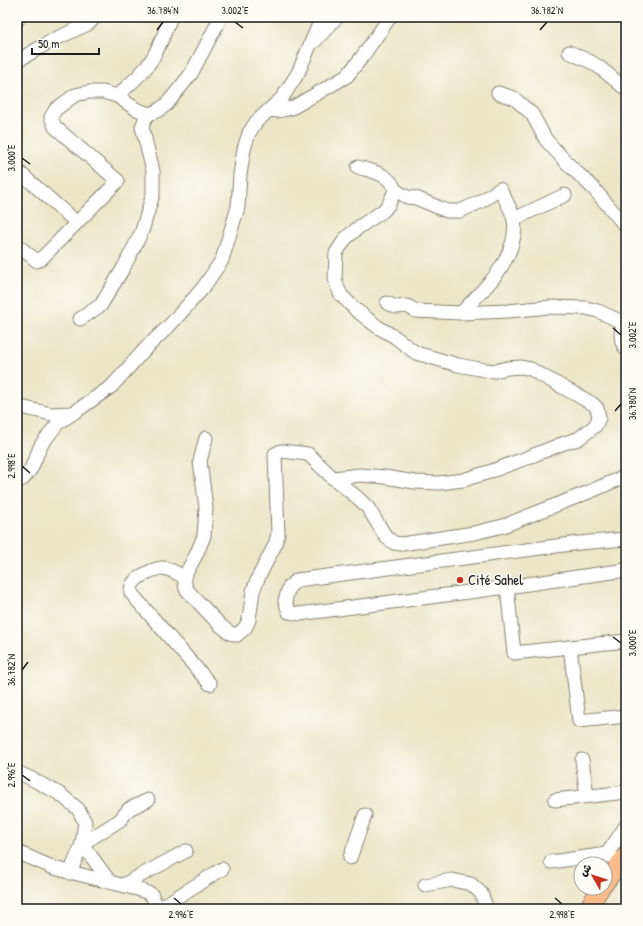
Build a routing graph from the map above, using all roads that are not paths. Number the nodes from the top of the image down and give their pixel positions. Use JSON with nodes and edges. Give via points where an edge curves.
{"nodes":[{"id":1,"x":19,"y":17,"type":"edge"},
{"id":2,"x":95,"y":17,"type":"edge"},
{"id":3,"x":172,"y":17,"type":"edge"},
{"id":4,"x":221,"y":17,"type":"edge"},
{"id":5,"x":322,"y":17,"type":"edge"},
{"id":6,"x":337,"y":17,"type":"edge"},
{"id":7,"x":390,"y":17,"type":"edge"},
{"id":8,"x":17,"y":21,"type":"edge"},
{"id":9,"x":309,"y":48,"type":"junction"},
{"id":10,"x":569,"y":52,"type":"dead end"},
{"id":11,"x":17,"y":61,"type":"edge"},
{"id":12,"x":626,"y":89,"type":"edge"},
{"id":13,"x":498,"y":93,"type":"dead end"},
{"id":14,"x":117,"y":96,"type":"junction"},
{"id":15,"x":269,"y":110,"type":"junction"},
{"id":16,"x":149,"y":114,"type":"junction"},
{"id":17,"x":358,"y":167,"type":"dead end"},
{"id":18,"x":17,"y":170,"type":"edge"},
{"id":19,"x":395,"y":190,"type":"junction"},
{"id":20,"x":565,"y":195,"type":"dead end"},
{"id":21,"x":514,"y":219,"type":"junction"},
{"id":22,"x":76,"y":223,"type":"junction"},
{"id":23,"x":626,"y":226,"type":"edge"},
{"id":24,"x":17,"y":245,"type":"edge"},
{"id":25,"x":387,"y":303,"type":"dead end"},
{"id":26,"x":461,"y":313,"type":"junction"},
{"id":27,"x":80,"y":319,"type":"dead end"},
{"id":28,"x":625,"y":322,"type":"edge"},
{"id":29,"x":626,"y":349,"type":"edge"},
{"id":30,"x":17,"y":406,"type":"edge"},
{"id":31,"x":75,"y":412,"type":"junction"},
{"id":32,"x":206,"y":438,"type":"dead end"},
{"id":33,"x":626,"y":476,"type":"edge"},
{"id":34,"x":333,"y":478,"type":"junction"},
{"id":35,"x":17,"y":481,"type":"edge"},
{"id":36,"x":626,"y":539,"type":"edge"},
{"id":37,"x":626,"y":570,"type":"edge"},
{"id":38,"x":184,"y":577,"type":"junction"},
{"id":39,"x":507,"y":587,"type":"junction"},
{"id":40,"x":626,"y":641,"type":"edge"},
{"id":41,"x":570,"y":647,"type":"junction"},
{"id":42,"x":210,"y":684,"type":"dead end"},
{"id":43,"x":626,"y":716,"type":"edge"},
{"id":44,"x":582,"y":760,"type":"dead end"},
{"id":45,"x":17,"y":772,"type":"edge"},
{"id":46,"x":626,"y":792,"type":"edge"},
{"id":47,"x":587,"y":796,"type":"junction"},
{"id":48,"x":148,"y":800,"type":"dead end"},
{"id":49,"x":555,"y":800,"type":"dead end"},
{"id":50,"x":365,"y":815,"type":"dead end"},
{"id":51,"x":626,"y":826,"type":"edge"},
{"id":52,"x":82,"y":844,"type":"junction"},
{"id":53,"x":186,"y":851,"type":"dead end"},
{"id":54,"x":17,"y":852,"type":"edge"},
{"id":55,"x":618,"y":857,"type":"edge"},
{"id":56,"x":350,"y":858,"type":"dead end"},
{"id":57,"x":551,"y":862,"type":"dead end"},
{"id":58,"x":613,"y":867,"type":"edge"},
{"id":59,"x":222,"y":868,"type":"dead end"},
{"id":60,"x":70,"y":873,"type":"junction"},
{"id":61,"x":116,"y":884,"type":"junction"},
{"id":62,"x":425,"y":885,"type":"dead end"},
{"id":63,"x":596,"y":896,"type":"edge"},
{"id":64,"x":158,"y":909,"type":"edge"},
{"id":65,"x":487,"y":909,"type":"edge"},
{"id":66,"x":587,"y":909,"type":"edge"}],
"edges":[{"from":1,"to":8,"type":"street"},
{"from":2,"to":11,"type":"street","via":[[88,24]]},
{"from":3,"to":14,"type":"street","via":[[148,64]]},
{"from":4,"to":16,"type":"street","via":[[191,74],[166,105]]},
{"from":5,"to":9,"type":"street"},
{"from":6,"to":9,"type":"street"},
{"from":7,"to":15,"type":"street","via":[[347,76],[292,108],[278,112]]},
{"from":9,"to":15,"type":"street","via":[[298,73],[282,98]]},
{"from":10,"to":12,"type":"street","via":[[599,67]]},
{"from":13,"to":23,"type":"street","via":[[514,98],[532,114],[546,140]]},
{"from":14,"to":16,"type":"street","via":[[136,109]]},
{"from":14,"to":22,"type":"street","via":[[103,92],[75,95],[56,109],[51,117],[55,127],[124,183]]},
{"from":15,"to":31,"type":"street","via":[[249,133],[240,174],[238,206],[222,260],[203,288],[112,386]]},
{"from":16,"to":27,"type":"street","via":[[142,127],[153,171],[153,194],[142,231],[101,305]]},
{"from":17,"to":19,"type":"street","via":[[385,175]]},
{"from":18,"to":22,"type":"street"},
{"from":19,"to":21,"type":"street","via":[[407,198],[416,198],[447,211],[460,211],[500,189]]},
{"from":19,"to":34,"type":"street","via":[[383,211],[346,238],[336,253],[335,278],[341,295],[378,328],[395,336],[416,353],[485,370],[531,368],[593,404],[597,408],[599,418],[595,426],[578,439],[463,480],[415,482],[360,475]]},
{"from":20,"to":21,"type":"street"},
{"from":21,"to":26,"type":"street","via":[[515,235],[502,268]]},
{"from":22,"to":24,"type":"street","via":[[37,261]]},
{"from":25,"to":26,"type":"street","via":[[396,307],[407,306],[416,311]]},
{"from":26,"to":28,"type":"street","via":[[549,307],[586,308]]},
{"from":28,"to":29,"type":"street","via":[[621,336]]},
{"from":30,"to":31,"type":"street","via":[[51,414]]},
{"from":31,"to":35,"type":"street","via":[[58,423],[41,445],[24,479]]},
{"from":32,"to":38,"type":"street","via":[[200,461],[206,508],[204,536]]},
{"from":33,"to":34,"type":"street","via":[[503,526],[402,544],[394,543],[386,537],[368,508]]},
{"from":34,"to":38,"type":"street","via":[[308,454],[281,451],[275,454],[278,534],[276,545],[253,591],[249,620],[237,635],[220,626],[186,589]]},
{"from":36,"to":39,"type":"street","via":[[297,580],[289,587],[285,601],[290,612],[299,614]]},
{"from":37,"to":39,"type":"street"},
{"from":38,"to":42,"type":"street","via":[[162,568],[151,571],[135,581],[131,593]]},
{"from":39,"to":41,"type":"street","via":[[514,653]]},
{"from":40,"to":41,"type":"street"},
{"from":41,"to":43,"type":"street","via":[[579,721]]},
{"from":44,"to":47,"type":"street"},
{"from":45,"to":52,"type":"street","via":[[60,794],[78,809],[85,822]]},
{"from":46,"to":47,"type":"street"},
{"from":47,"to":49,"type":"street"},
{"from":48,"to":52,"type":"street","via":[[129,809],[120,820]]},
{"from":50,"to":56,"type":"street"},
{"from":51,"to":55,"type":"street"},
{"from":52,"to":60,"type":"street"},
{"from":52,"to":61,"type":"street"},
{"from":53,"to":61,"type":"street"},
{"from":54,"to":60,"type":"street"},
{"from":55,"to":57,"type":"street"},
{"from":55,"to":58,"type":"main road"},
{"from":59,"to":64,"type":"street"},
{"from":60,"to":61,"type":"street"},
{"from":61,"to":64,"type":"street","via":[[151,894]]},
{"from":62,"to":65,"type":"street","via":[[452,880],[471,884],[481,892]]},
{"from":63,"to":66,"type":"main road"}]}
